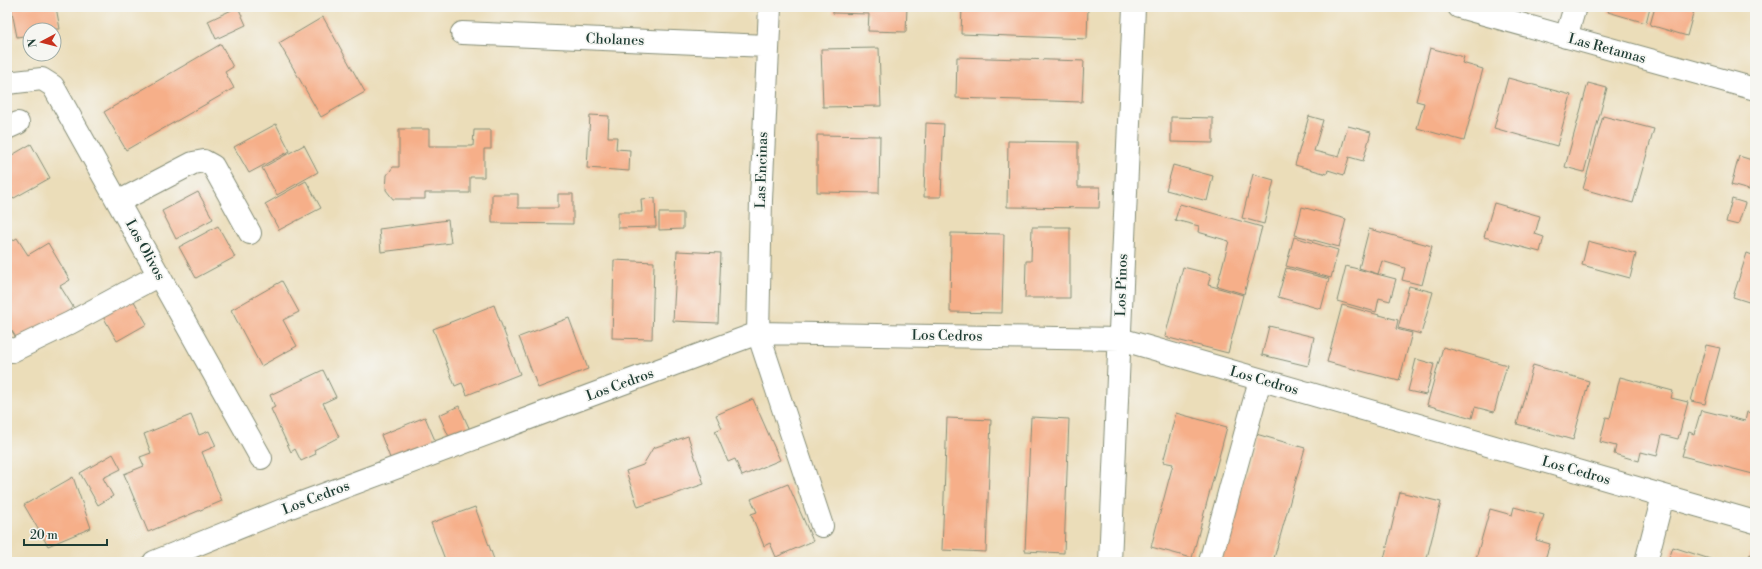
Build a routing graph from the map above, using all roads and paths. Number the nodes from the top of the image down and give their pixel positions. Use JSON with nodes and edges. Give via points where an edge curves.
{"nodes":[{"id":1,"x":770,"y":7,"type":"edge"},
{"id":2,"x":1134,"y":7,"type":"edge"},
{"id":3,"x":1459,"y":7,"type":"edge"},
{"id":4,"x":1575,"y":7,"type":"edge"},
{"id":5,"x":462,"y":34,"type":"dead end"},
{"id":6,"x":1566,"y":37,"type":"junction"},
{"id":7,"x":767,"y":46,"type":"junction"},
{"id":8,"x":7,"y":83,"type":"edge"},
{"id":9,"x":1755,"y":89,"type":"edge"},
{"id":10,"x":118,"y":202,"type":"junction"},
{"id":11,"x":250,"y":234,"type":"dead end"},
{"id":12,"x":159,"y":275,"type":"junction"},
{"id":13,"x":758,"y":333,"type":"junction"},
{"id":14,"x":1120,"y":339,"type":"junction"},
{"id":15,"x":7,"y":348,"type":"edge"},
{"id":16,"x":1260,"y":380,"type":"junction"},
{"id":17,"x":261,"y":458,"type":"dead end"},
{"id":18,"x":1663,"y":496,"type":"junction"},
{"id":19,"x":1755,"y":522,"type":"edge"},
{"id":20,"x":822,"y":526,"type":"dead end"},
{"id":21,"x":154,"y":562,"type":"edge"},
{"id":22,"x":1110,"y":562,"type":"edge"},
{"id":23,"x":1210,"y":562,"type":"edge"},
{"id":24,"x":1646,"y":562,"type":"edge"}],
"edges":[{"from":1,"to":7,"type":"street","name":"Las Encinas"},
{"from":2,"to":14,"type":"street","name":"Los Pinos"},
{"from":3,"to":6,"type":"street","name":"Las Retamas"},
{"from":4,"to":6,"type":"street"},
{"from":5,"to":7,"type":"street","name":"Cholanes"},
{"from":6,"to":9,"type":"street","name":"Las Retamas"},
{"from":7,"to":13,"type":"street","name":"Las Encinas"},
{"from":8,"to":10,"type":"street","name":"Los Olivos","via":[[42,78],[53,86]]},
{"from":10,"to":11,"type":"street","via":[[193,163],[204,161],[213,166]]},
{"from":10,"to":12,"type":"street","name":"Los Olivos"},
{"from":12,"to":15,"type":"street","via":[[12,351]]},
{"from":12,"to":17,"type":"street","name":"Los Olivos"},
{"from":13,"to":14,"type":"street","name":"Los Cedros"},
{"from":13,"to":20,"type":"street","name":"Las Encinas"},
{"from":13,"to":21,"type":"street","name":"Los Cedros","via":[[293,507]]},
{"from":14,"to":16,"type":"street","name":"Los Cedros"},
{"from":14,"to":22,"type":"street","name":"Los Pinos"},
{"from":16,"to":18,"type":"street","name":"Los Cedros"},
{"from":16,"to":23,"type":"street"},
{"from":18,"to":19,"type":"street","name":"Los Cedros"},
{"from":18,"to":24,"type":"street"}]}
